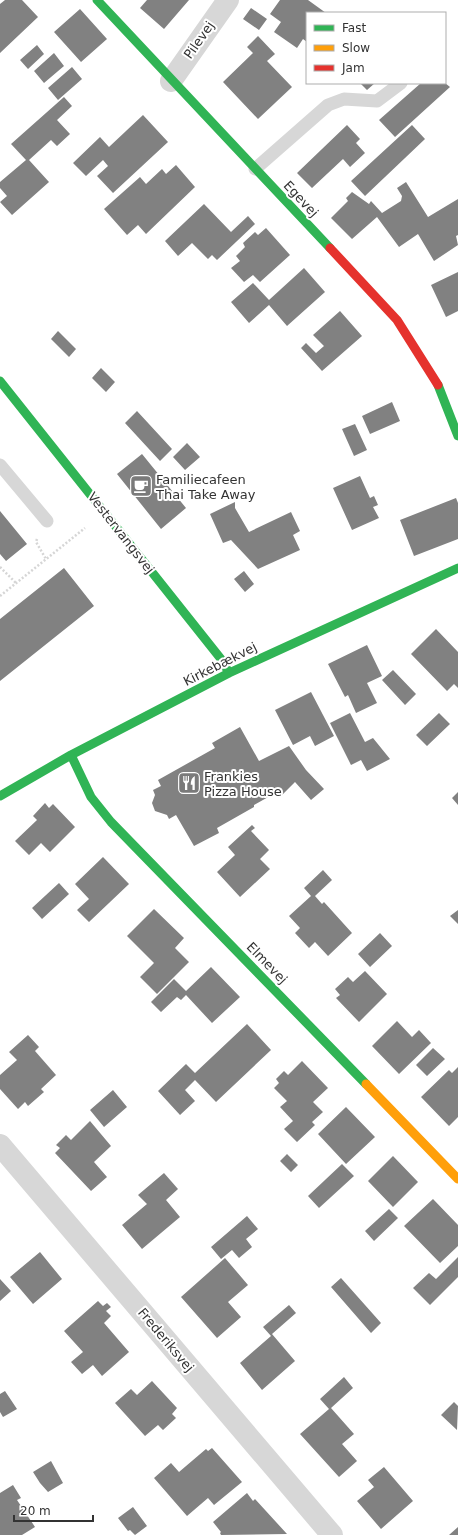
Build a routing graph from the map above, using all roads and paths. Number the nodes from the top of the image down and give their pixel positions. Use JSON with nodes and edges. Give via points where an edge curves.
{"nodes":[{"id":1,"x":97,"y":0,"type":"edge"},
{"id":2,"x":228,"y":0,"type":"edge"},
{"id":3,"x":171,"y":80,"type":"junction"},
{"id":4,"x":400,"y":84,"type":"edge"},
{"id":5,"x":255,"y":169,"type":"junction"},
{"id":6,"x":4,"y":394,"type":"edge"},
{"id":7,"x":458,"y":436,"type":"edge"},
{"id":8,"x":0,"y":465,"type":"edge"},
{"id":9,"x":104,"y":512,"type":"junction"},
{"id":10,"x":47,"y":521,"type":"dead end"},
{"id":11,"x":0,"y":567,"type":"edge"},
{"id":12,"x":456,"y":574,"type":"edge"},
{"id":13,"x":16,"y":583,"type":"junction"},
{"id":14,"x":0,"y":596,"type":"edge"},
{"id":15,"x":229,"y":673,"type":"junction"},
{"id":16,"x":71,"y":755,"type":"junction"},
{"id":17,"x":0,"y":796,"type":"edge"},
{"id":18,"x":0,"y":1145,"type":"edge"},
{"id":19,"x":458,"y":1179,"type":"edge"},
{"id":20,"x":332,"y":1535,"type":"edge"}],
"edges":[{"from":1,"to":3,"type":"street","name":"Egevej"},
{"from":2,"to":3,"type":"street","name":"Pilevej"},
{"from":3,"to":5,"type":"street","name":"Egevej"},
{"from":4,"to":5,"type":"lane","via":[[377,101],[344,99],[328,105]]},
{"from":5,"to":7,"type":"street","name":"Egevej","via":[[398,320],[437,381]]},
{"from":6,"to":9,"type":"street","name":"Vestervangsvej"},
{"from":8,"to":10,"type":"lane"},
{"from":9,"to":13,"type":"path"},
{"from":9,"to":15,"type":"street","name":"Vestervangsvej","via":[[221,659]]},
{"from":11,"to":13,"type":"path"},
{"from":12,"to":15,"type":"street","name":"Kirkebækvej"},
{"from":13,"to":14,"type":"path"},
{"from":15,"to":16,"type":"street","name":"Kirkebækvej"},
{"from":16,"to":17,"type":"street","name":"Kirkebækvej"},
{"from":16,"to":19,"type":"street","name":"Elmevej","via":[[92,797],[111,822]]},
{"from":18,"to":20,"type":"street","name":"Frederiksvej"}]}
